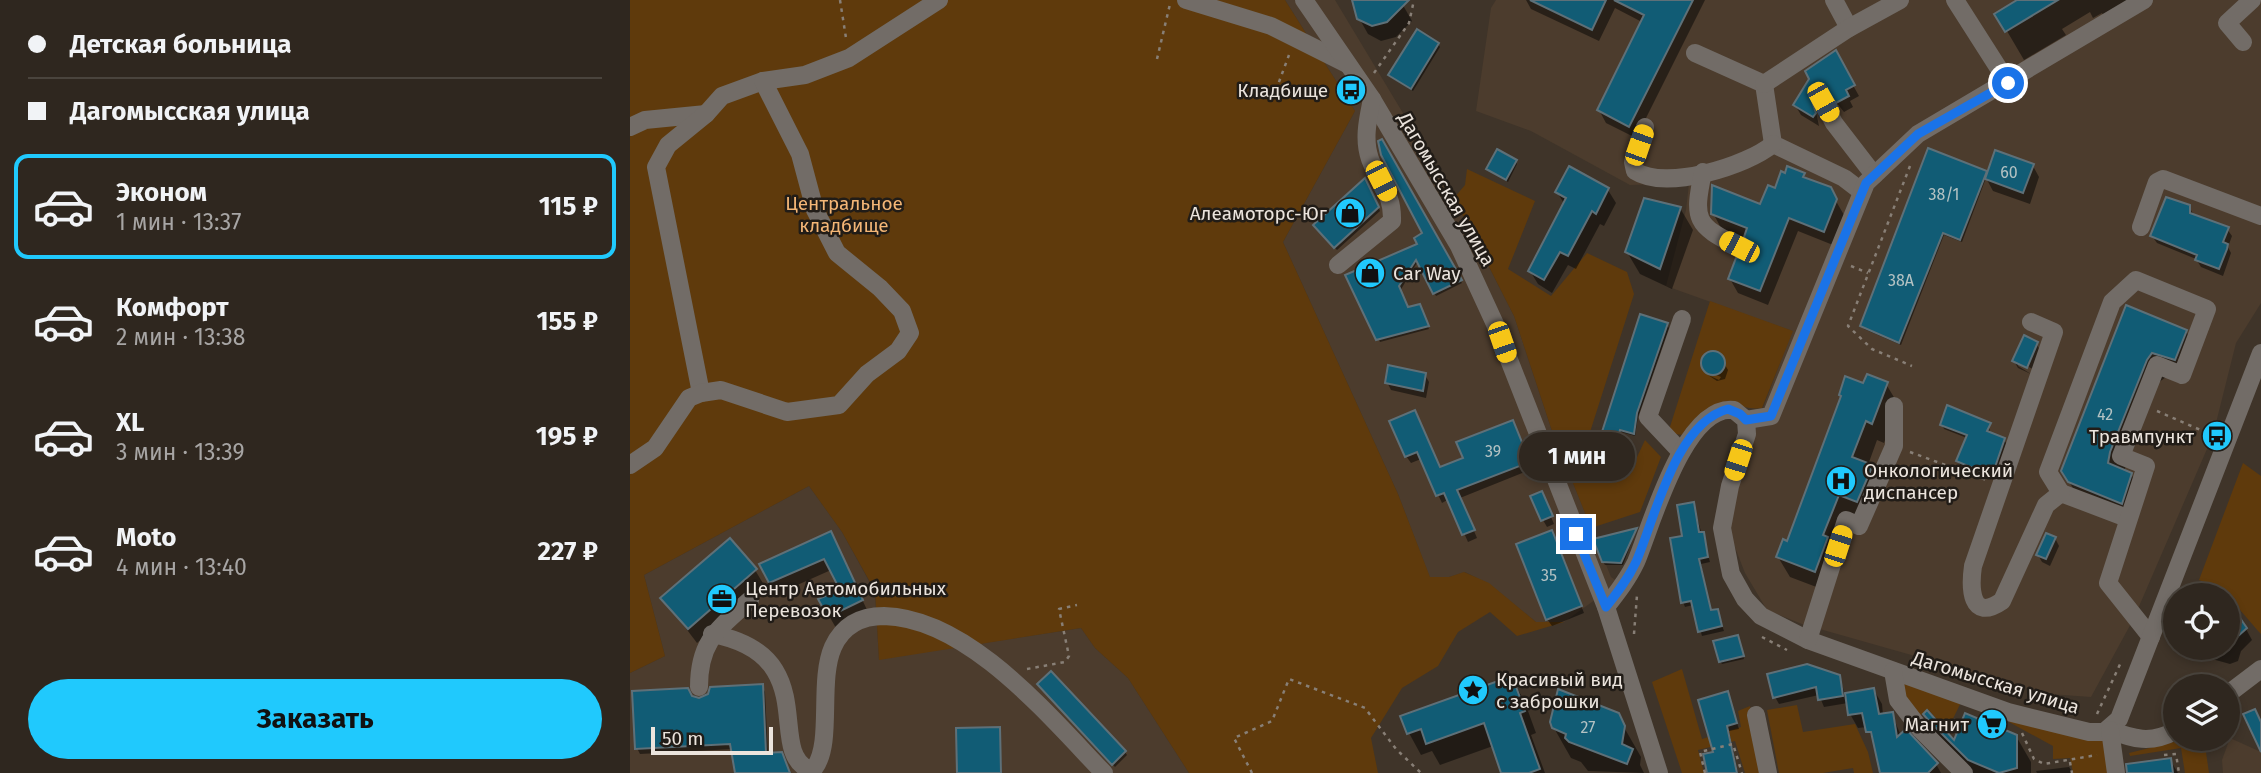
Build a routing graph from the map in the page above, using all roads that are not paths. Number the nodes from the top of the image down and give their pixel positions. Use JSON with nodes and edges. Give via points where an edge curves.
{"nodes":[{"id":1,"x":939,"y":0,"type":"edge"},
{"id":2,"x":1186,"y":0,"type":"edge"},
{"id":3,"x":1304,"y":0,"type":"edge"},
{"id":4,"x":1834,"y":0,"type":"edge"},
{"id":5,"x":1900,"y":0,"type":"edge"},
{"id":6,"x":1955,"y":0,"type":"edge"},
{"id":7,"x":2144,"y":0,"type":"edge"},
{"id":8,"x":2252,"y":0,"type":"edge"},
{"id":9,"x":2114,"y":8,"type":"edge"},
{"id":10,"x":1849,"y":28,"type":"junction"},
{"id":11,"x":2243,"y":42,"type":"dead end"},
{"id":12,"x":1695,"y":52,"type":"dead end"},
{"id":13,"x":1347,"y":64,"type":"junction"},
{"id":14,"x":763,"y":81,"type":"junction"},
{"id":15,"x":2008,"y":83,"type":"junction"},
{"id":16,"x":1764,"y":84,"type":"junction"},
{"id":17,"x":1367,"y":92,"type":"junction"},
{"id":18,"x":1823,"y":102,"type":"dead end"},
{"id":19,"x":706,"y":114,"type":"junction"},
{"id":20,"x":630,"y":127,"type":"edge"},
{"id":21,"x":1644,"y":127,"type":"dead end"},
{"id":22,"x":1773,"y":144,"type":"junction"},
{"id":23,"x":1703,"y":172,"type":"junction"},
{"id":24,"x":1874,"y":174,"type":"junction"},
{"id":25,"x":1861,"y":191,"type":"junction"},
{"id":26,"x":2261,"y":216,"type":"edge"},
{"id":27,"x":2141,"y":227,"type":"dead end"},
{"id":28,"x":1739,"y":247,"type":"dead end"},
{"id":29,"x":1338,"y":265,"type":"dead end"},
{"id":30,"x":1682,"y":319,"type":"dead end"},
{"id":31,"x":2031,"y":322,"type":"dead end"},
{"id":32,"x":2261,"y":353,"type":"edge"},
{"id":33,"x":701,"y":393,"type":"junction"},
{"id":34,"x":1894,"y":406,"type":"dead end"},
{"id":35,"x":1746,"y":420,"type":"junction"},
{"id":36,"x":1681,"y":452,"type":"junction"},
{"id":37,"x":630,"y":465,"type":"edge"},
{"id":38,"x":2061,"y":494,"type":"junction"},
{"id":39,"x":2127,"y":518,"type":"junction"},
{"id":40,"x":750,"y":600,"type":"dead end"},
{"id":41,"x":1606,"y":607,"type":"junction"},
{"id":42,"x":712,"y":634,"type":"junction"},
{"id":43,"x":2151,"y":638,"type":"junction"},
{"id":44,"x":1808,"y":640,"type":"junction"},
{"id":45,"x":2261,"y":668,"type":"edge"},
{"id":46,"x":1893,"y":671,"type":"junction"},
{"id":47,"x":2240,"y":685,"type":"edge"},
{"id":48,"x":699,"y":687,"type":"dead end"},
{"id":49,"x":1756,"y":715,"type":"dead end"},
{"id":50,"x":2110,"y":730,"type":"junction"},
{"id":51,"x":2163,"y":735,"type":"edge"},
{"id":52,"x":1094,"y":769,"type":"edge"},
{"id":53,"x":816,"y":770,"type":"edge"},
{"id":54,"x":1659,"y":773,"type":"edge"},
{"id":55,"x":1768,"y":773,"type":"edge"},
{"id":56,"x":1964,"y":773,"type":"edge"},
{"id":57,"x":2116,"y":773,"type":"edge"}],
"edges":[{"from":1,"to":14,"type":"street","via":[[849,58],[805,75]]},
{"from":2,"to":13,"type":"street","via":[[1271,26]]},
{"from":3,"to":13,"type":"street","name":"Дагомысская улица"},
{"from":4,"to":10,"type":"street"},
{"from":5,"to":10,"type":"street"},
{"from":6,"to":15,"type":"street"},
{"from":7,"to":9,"type":"street"},
{"from":8,"to":11,"type":"street","via":[[2227,23]]},
{"from":9,"to":15,"type":"street"},
{"from":10,"to":16,"type":"street"},
{"from":12,"to":16,"type":"street"},
{"from":13,"to":17,"type":"street","name":"Дагомысская улица"},
{"from":14,"to":19,"type":"street","via":[[722,96]]},
{"from":14,"to":33,"type":"street","via":[[800,154],[815,210],[837,253],[902,311],[910,333],[898,351],[867,374],[839,405],[787,412],[720,390]]},
{"from":15,"to":24,"type":"street","via":[[1918,134]]},
{"from":16,"to":22,"type":"street"},
{"from":17,"to":29,"type":"street","via":[[1370,159],[1393,202],[1392,220]]},
{"from":17,"to":41,"type":"street","name":"Дагомысская улица","via":[[1459,246],[1495,324]]},
{"from":18,"to":24,"type":"street"},
{"from":19,"to":20,"type":"street","via":[[645,120]]},
{"from":19,"to":33,"type":"street","via":[[668,145],[656,167]]},
{"from":21,"to":23,"type":"street","via":[[1633,162],[1635,171],[1676,177]]},
{"from":22,"to":23,"type":"street","via":[[1734,167]]},
{"from":22,"to":25,"type":"street"},
{"from":23,"to":28,"type":"street","via":[[1698,217],[1710,232]]},
{"from":24,"to":25,"type":"street"},
{"from":25,"to":35,"type":"street","via":[[1771,416]]},
{"from":26,"to":27,"type":"street","via":[[2163,178],[2157,182]]},
{"from":30,"to":36,"type":"street","via":[[1648,417]]},
{"from":31,"to":38,"type":"street","via":[[2054,332],[1973,566],[1969,589],[1974,601],[1983,607],[2002,601],[2046,505]]},
{"from":32,"to":43,"type":"street"},
{"from":33,"to":37,"type":"street","via":[[689,398],[655,448]]},
{"from":34,"to":44,"type":"street","via":[[1894,446],[1858,526],[1846,520]]},
{"from":35,"to":36,"type":"street","via":[[1734,410],[1720,411],[1692,435]]},
{"from":35,"to":44,"type":"street","name":"Дагомысская улица","via":[[1747,434],[1722,528],[1731,574],[1761,615]]},
{"from":36,"to":41,"type":"street","via":[[1636,562]]},
{"from":38,"to":39,"type":"street"},
{"from":38,"to":39,"type":"street","via":[[2048,472],[2112,302],[2136,280],[2207,309],[2182,375],[2157,365],[2121,456],[2146,466]]},
{"from":39,"to":43,"type":"street","via":[[2108,583]]},
{"from":40,"to":42,"type":"street"},
{"from":41,"to":54,"type":"street","name":"Дагомысская улица"},
{"from":42,"to":48,"type":"street","via":[[704,649]]},
{"from":42,"to":53,"type":"street","via":[[747,645],[779,675],[794,757]]},
{"from":43,"to":50,"type":"street","via":[[2119,719]]},
{"from":44,"to":46,"type":"street","name":"Дагомысская улица"},
{"from":45,"to":47,"type":"street"},
{"from":46,"to":50,"type":"street","name":"Дагомысская улица","via":[[2008,712],[2089,732]]},
{"from":46,"to":56,"type":"street","name":"Дагомысская улица","via":[[1898,700]]},
{"from":49,"to":55,"type":"street"},
{"from":50,"to":51,"type":"street","name":"Дагомысская улица","via":[[2135,739]]},
{"from":50,"to":57,"type":"street"},
{"from":52,"to":53,"type":"street","via":[[1004,673],[953,634],[932,624],[869,616],[843,631],[828,662],[822,753]]}]}
